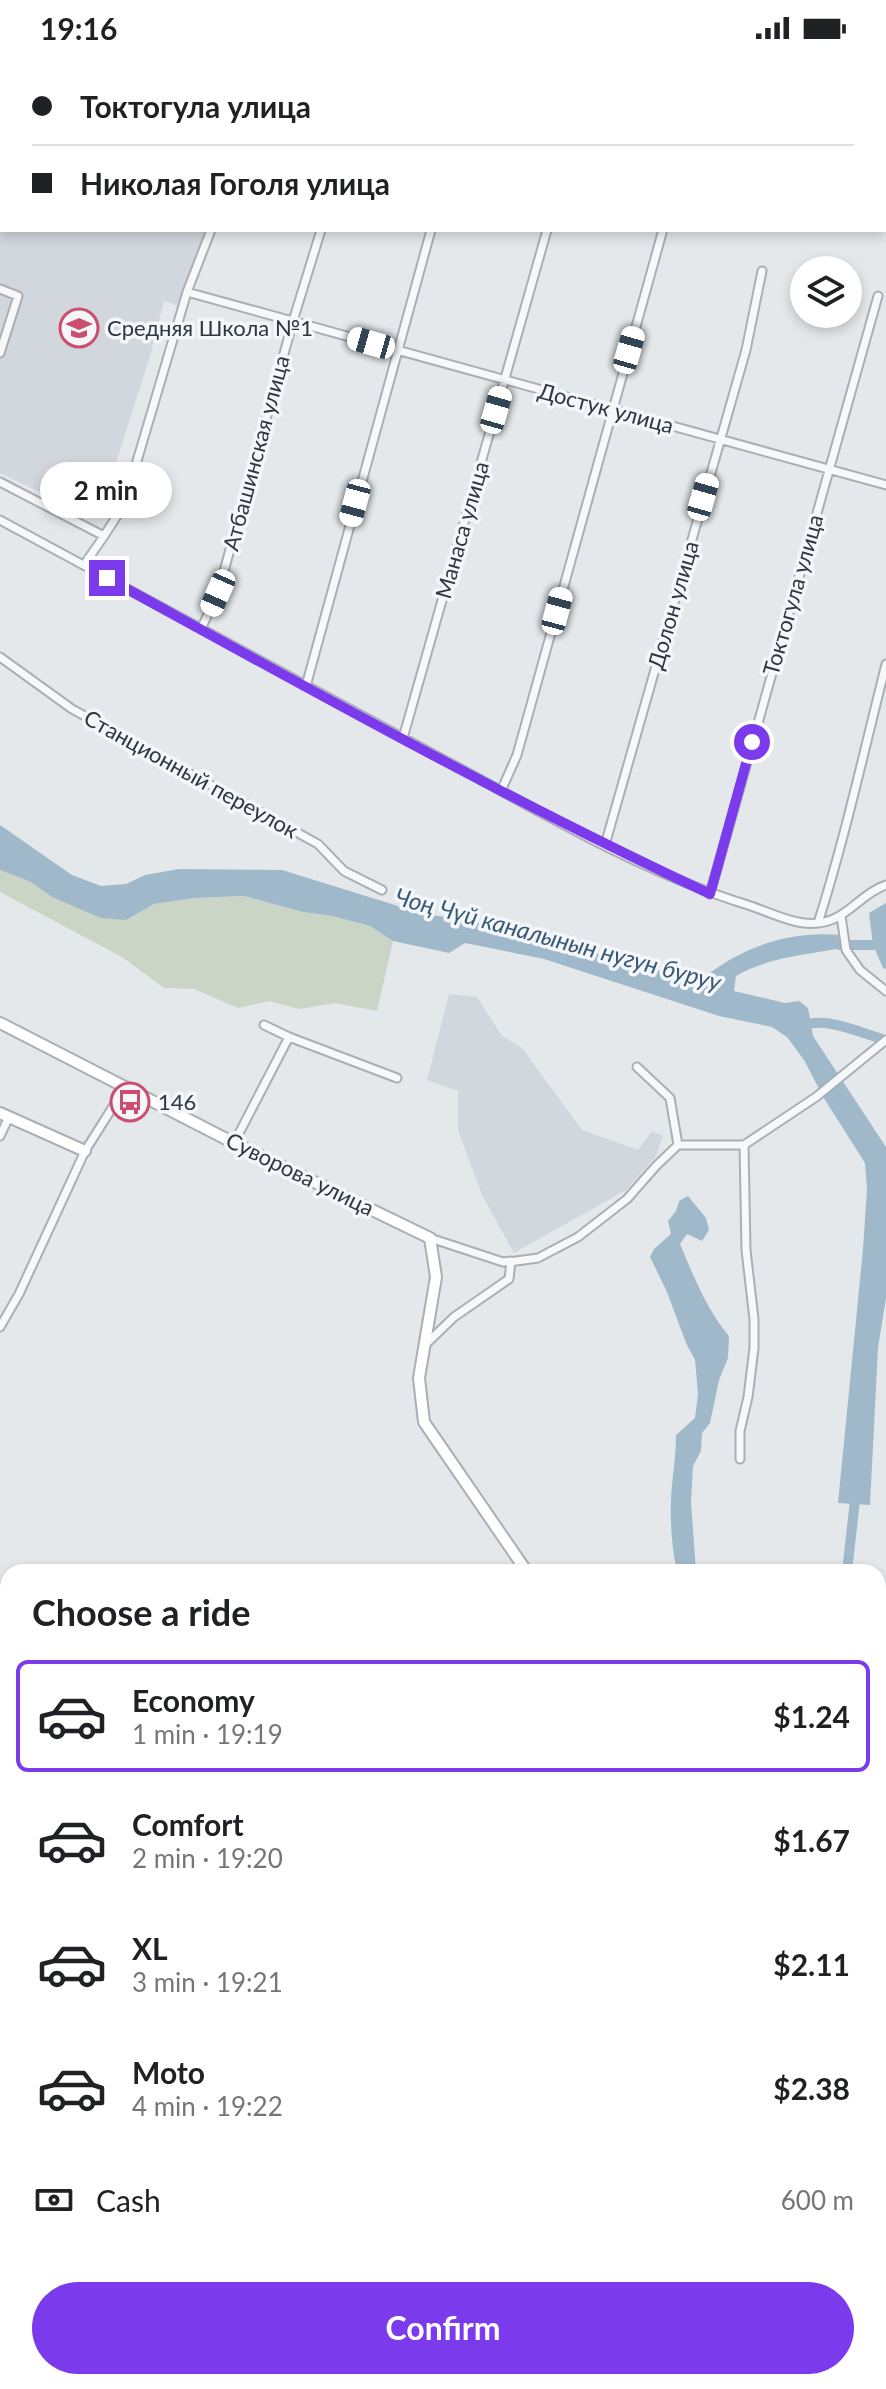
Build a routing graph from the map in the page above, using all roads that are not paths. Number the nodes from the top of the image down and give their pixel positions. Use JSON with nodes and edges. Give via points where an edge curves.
{"nodes":[{"id":1,"x":210,"y":232,"type":"edge"},
{"id":2,"x":320,"y":232,"type":"edge"},
{"id":3,"x":430,"y":232,"type":"edge"},
{"id":4,"x":546,"y":232,"type":"edge"},
{"id":5,"x":662,"y":233,"type":"dead end"},
{"id":6,"x":762,"y":271,"type":"dead end"},
{"id":7,"x":0,"y":289,"type":"edge"},
{"id":8,"x":187,"y":292,"type":"junction"},
{"id":9,"x":878,"y":296,"type":"dead end"},
{"id":10,"x":293,"y":321,"type":"junction"},
{"id":11,"x":397,"y":350,"type":"junction"},
{"id":12,"x":0,"y":353,"type":"edge"},
{"id":13,"x":505,"y":380,"type":"junction"},
{"id":14,"x":612,"y":409,"type":"junction"},
{"id":15,"x":719,"y":439,"type":"junction"},
{"id":16,"x":828,"y":469,"type":"junction"},
{"id":17,"x":0,"y":482,"type":"edge"},
{"id":18,"x":886,"y":485,"type":"edge"},
{"id":19,"x":0,"y":520,"type":"edge"},
{"id":20,"x":104,"y":536,"type":"junction"},
{"id":21,"x":84,"y":565,"type":"junction"},
{"id":22,"x":201,"y":629,"type":"junction"},
{"id":23,"x":0,"y":657,"type":"edge"},
{"id":24,"x":886,"y":664,"type":"edge"},
{"id":25,"x":306,"y":686,"type":"junction"},
{"id":26,"x":403,"y":738,"type":"junction"},
{"id":27,"x":501,"y":791,"type":"junction"},
{"id":28,"x":605,"y":845,"type":"junction"},
{"id":29,"x":886,"y":885,"type":"edge"},
{"id":30,"x":382,"y":890,"type":"dead end"},
{"id":31,"x":710,"y":894,"type":"junction"},
{"id":32,"x":841,"y":916,"type":"junction"},
{"id":33,"x":818,"y":923,"type":"junction"},
{"id":34,"x":886,"y":991,"type":"edge"},
{"id":35,"x":0,"y":1023,"type":"edge"},
{"id":36,"x":264,"y":1025,"type":"dead end"},
{"id":37,"x":289,"y":1037,"type":"junction"},
{"id":38,"x":886,"y":1040,"type":"edge"},
{"id":39,"x":637,"y":1067,"type":"dead end"},
{"id":40,"x":397,"y":1078,"type":"dead end"},
{"id":41,"x":126,"y":1086,"type":"junction"},
{"id":42,"x":5,"y":1115,"type":"edge"},
{"id":43,"x":0,"y":1136,"type":"edge"},
{"id":44,"x":234,"y":1143,"type":"junction"},
{"id":45,"x":678,"y":1145,"type":"junction"},
{"id":46,"x":744,"y":1145,"type":"junction"},
{"id":47,"x":85,"y":1151,"type":"junction"},
{"id":48,"x":430,"y":1238,"type":"junction"},
{"id":49,"x":511,"y":1261,"type":"junction"},
{"id":50,"x":0,"y":1327,"type":"edge"},
{"id":51,"x":424,"y":1345,"type":"junction"},
{"id":52,"x":740,"y":1459,"type":"dead end"},
{"id":53,"x":522,"y":1564,"type":"edge"}],
"edges":[{"from":1,"to":8,"type":"street"},
{"from":2,"to":10,"type":"street","name":"Атбашинская улица"},
{"from":3,"to":11,"type":"street"},
{"from":4,"to":13,"type":"street","name":"Манаса улица"},
{"from":5,"to":14,"type":"street"},
{"from":6,"to":15,"type":"street","name":"Долон улица","via":[[746,350]]},
{"from":7,"to":12,"type":"street","via":[[18,296]]},
{"from":8,"to":10,"type":"street","name":"Достук улица"},
{"from":8,"to":20,"type":"street","via":[[124,505]]},
{"from":9,"to":16,"type":"street","name":"Токтогула улица"},
{"from":10,"to":11,"type":"street","name":"Достук улица"},
{"from":10,"to":22,"type":"street","name":"Атбашинская улица","via":[[218,593]]},
{"from":11,"to":13,"type":"street","name":"Достук улица"},
{"from":11,"to":25,"type":"street"},
{"from":13,"to":14,"type":"street","name":"Достук улица"},
{"from":13,"to":26,"type":"street","name":"Манаса улица"},
{"from":14,"to":15,"type":"street","name":"Достук улица"},
{"from":14,"to":27,"type":"street","via":[[517,755]]},
{"from":15,"to":16,"type":"street","name":"Достук улица"},
{"from":15,"to":28,"type":"street","name":"Долон улица"},
{"from":16,"to":18,"type":"street","name":"Достук улица"},
{"from":16,"to":31,"type":"street","name":"Токтогула улица"},
{"from":17,"to":20,"type":"street"},
{"from":19,"to":21,"type":"street"},
{"from":20,"to":21,"type":"street"},
{"from":21,"to":22,"type":"street"},
{"from":22,"to":25,"type":"street"},
{"from":23,"to":30,"type":"street","name":"Станционный переулок","via":[[72,709],[318,844],[344,871]]},
{"from":24,"to":33,"type":"street"},
{"from":25,"to":26,"type":"street"},
{"from":26,"to":27,"type":"street"},
{"from":27,"to":28,"type":"street"},
{"from":28,"to":31,"type":"street"},
{"from":29,"to":32,"type":"street"},
{"from":31,"to":33,"type":"street"},
{"from":32,"to":33,"type":"street"},
{"from":32,"to":34,"type":"street","via":[[846,950]]},
{"from":35,"to":41,"type":"street","name":"Суворова улица"},
{"from":36,"to":37,"type":"street"},
{"from":37,"to":40,"type":"street"},
{"from":37,"to":44,"type":"street"},
{"from":38,"to":46,"type":"street","via":[[816,1097]]},
{"from":39,"to":45,"type":"street","via":[[670,1098]]},
{"from":41,"to":44,"type":"street","name":"Суворова улица"},
{"from":41,"to":47,"type":"street"},
{"from":42,"to":43,"type":"street"},
{"from":42,"to":47,"type":"street"},
{"from":44,"to":48,"type":"street","name":"Суворова улица"},
{"from":45,"to":46,"type":"street"},
{"from":45,"to":49,"type":"street","name":"Суворова улица","via":[[627,1199],[578,1237],[538,1258]]},
{"from":46,"to":52,"type":"street","via":[[754,1348]]},
{"from":47,"to":50,"type":"street"},
{"from":48,"to":49,"type":"street","name":"Суворова улица"},
{"from":48,"to":51,"type":"street","via":[[436,1277]]},
{"from":49,"to":51,"type":"street","via":[[509,1279]]},
{"from":51,"to":53,"type":"street","via":[[419,1378],[424,1422]]}]}
